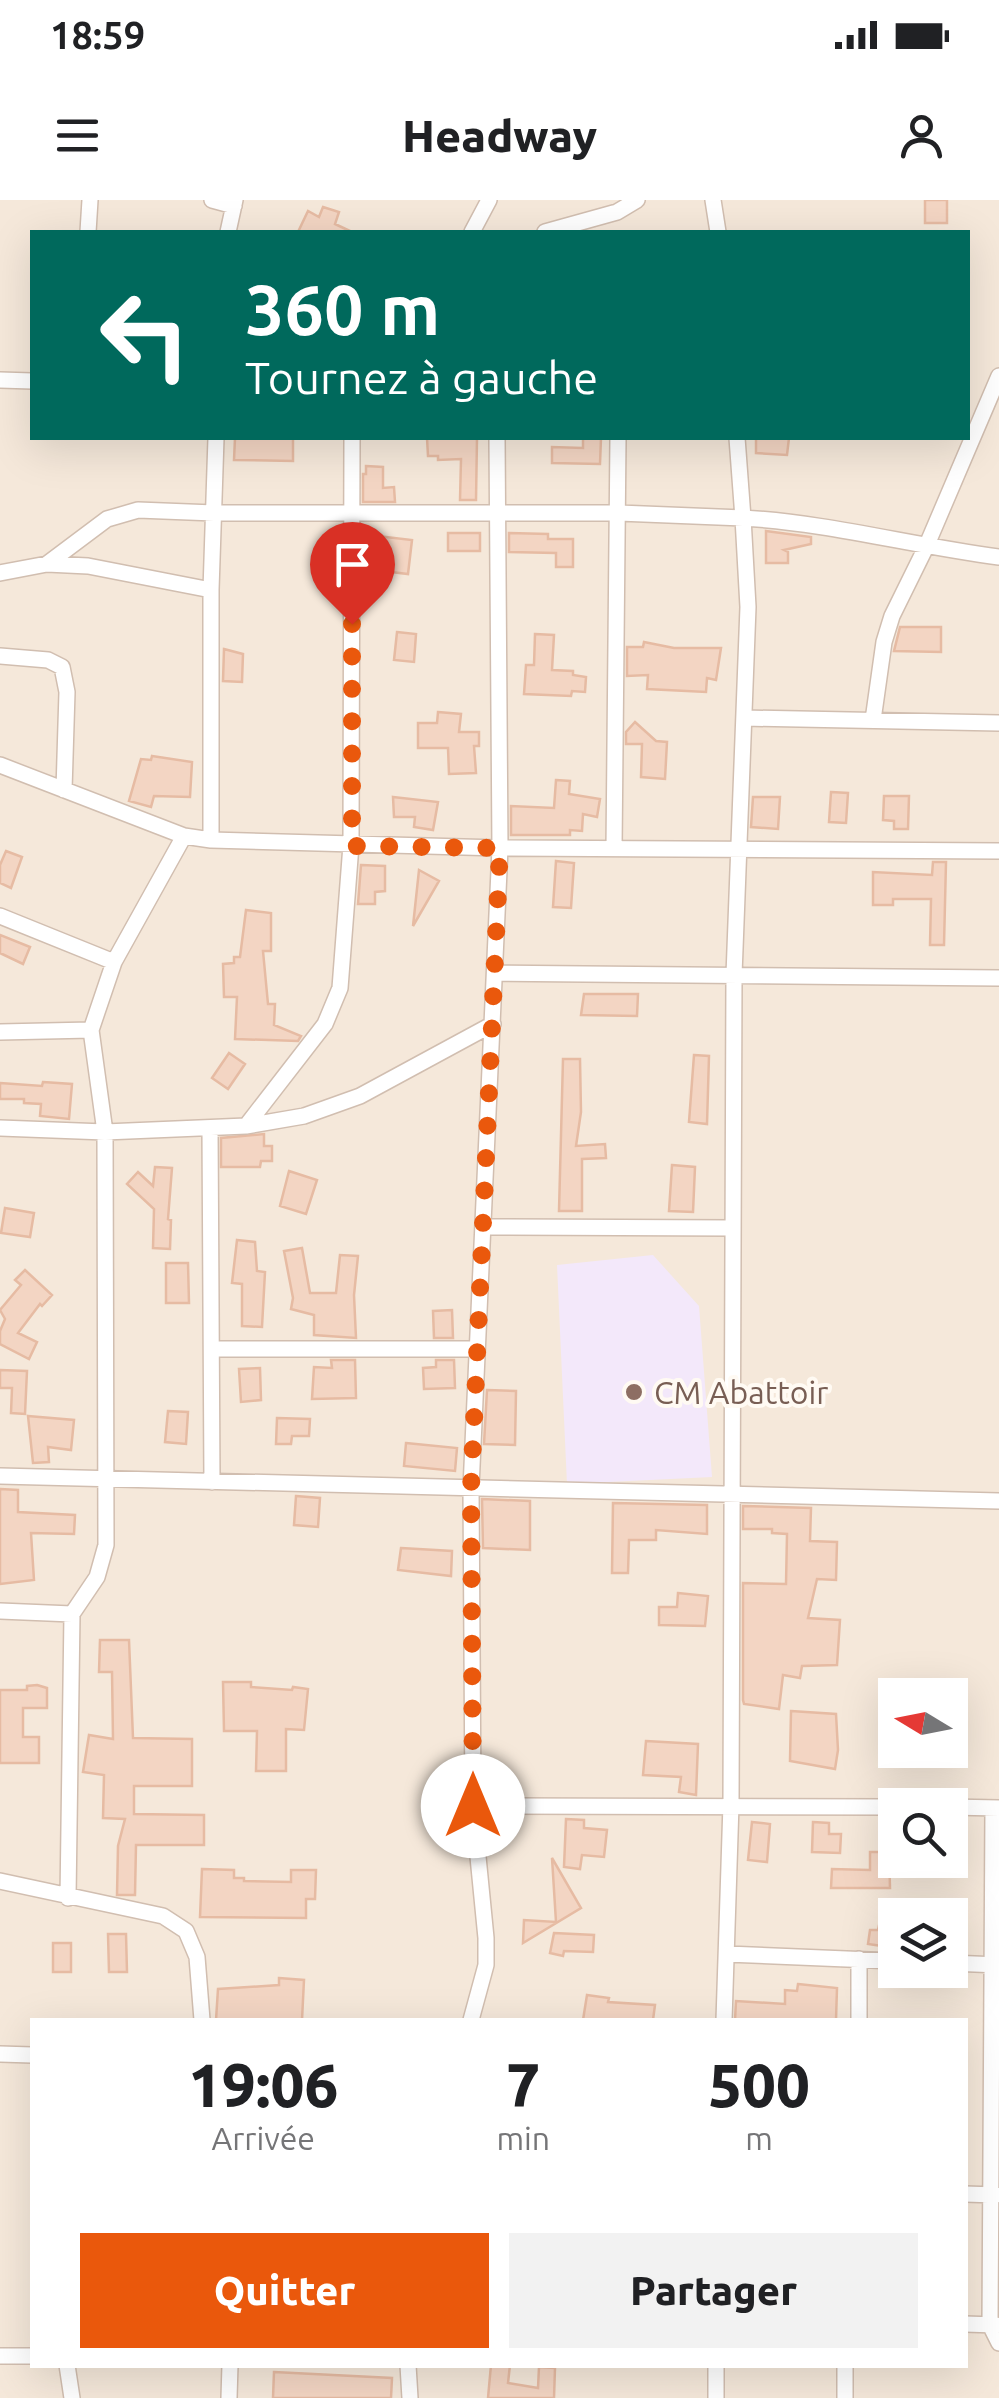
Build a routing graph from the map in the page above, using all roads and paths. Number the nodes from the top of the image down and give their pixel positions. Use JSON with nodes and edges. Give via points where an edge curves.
{"nodes":[{"id":1,"x":90,"y":200,"type":"edge"},
{"id":2,"x":212,"y":200,"type":"edge"},
{"id":3,"x":489,"y":200,"type":"edge"},
{"id":4,"x":637,"y":200,"type":"edge"},
{"id":5,"x":713,"y":200,"type":"edge"},
{"id":6,"x":234,"y":203,"type":"edge"},
{"id":7,"x":617,"y":212,"type":"junction"},
{"id":8,"x":88,"y":230,"type":"edge"},
{"id":9,"x":228,"y":230,"type":"edge"},
{"id":10,"x":473,"y":230,"type":"edge"},
{"id":11,"x":552,"y":230,"type":"edge"},
{"id":12,"x":617,"y":230,"type":"edge"},
{"id":13,"x":718,"y":230,"type":"edge"},
{"id":14,"x":999,"y":376,"type":"edge"},
{"id":15,"x":0,"y":380,"type":"edge"},
{"id":16,"x":30,"y":380,"type":"edge"},
{"id":17,"x":216,"y":440,"type":"edge"},
{"id":18,"x":352,"y":440,"type":"edge"},
{"id":19,"x":497,"y":440,"type":"edge"},
{"id":20,"x":618,"y":440,"type":"edge"},
{"id":21,"x":737,"y":440,"type":"edge"},
{"id":22,"x":352,"y":512,"type":"junction"},
{"id":23,"x":498,"y":512,"type":"junction"},
{"id":24,"x":619,"y":513,"type":"junction"},
{"id":25,"x":214,"y":514,"type":"junction"},
{"id":26,"x":743,"y":518,"type":"junction"},
{"id":27,"x":926,"y":548,"type":"junction"},
{"id":28,"x":999,"y":558,"type":"edge"},
{"id":29,"x":47,"y":564,"type":"junction"},
{"id":30,"x":0,"y":573,"type":"edge"},
{"id":31,"x":211,"y":590,"type":"junction"},
{"id":32,"x":0,"y":656,"type":"edge"},
{"id":33,"x":744,"y":718,"type":"junction"},
{"id":34,"x":873,"y":720,"type":"junction"},
{"id":35,"x":999,"y":723,"type":"edge"},
{"id":36,"x":0,"y":765,"type":"edge"},
{"id":37,"x":64,"y":790,"type":"junction"},
{"id":38,"x":184,"y":836,"type":"junction"},
{"id":39,"x":210,"y":840,"type":"junction"},
{"id":40,"x":352,"y":846,"type":"junction"},
{"id":41,"x":500,"y":848,"type":"junction"},
{"id":42,"x":614,"y":849,"type":"junction"},
{"id":43,"x":738,"y":850,"type":"junction"},
{"id":44,"x":999,"y":852,"type":"edge"},
{"id":45,"x":0,"y":916,"type":"edge"},
{"id":46,"x":114,"y":962,"type":"junction"},
{"id":47,"x":495,"y":973,"type":"junction"},
{"id":48,"x":734,"y":974,"type":"junction"},
{"id":49,"x":999,"y":978,"type":"edge"},
{"id":50,"x":493,"y":1024,"type":"junction"},
{"id":51,"x":91,"y":1030,"type":"junction"},
{"id":52,"x":0,"y":1032,"type":"edge"},
{"id":53,"x":246,"y":1126,"type":"junction"},
{"id":54,"x":0,"y":1128,"type":"edge"},
{"id":55,"x":210,"y":1128,"type":"junction"},
{"id":56,"x":105,"y":1132,"type":"junction"},
{"id":57,"x":484,"y":1227,"type":"junction"},
{"id":58,"x":732,"y":1228,"type":"junction"},
{"id":59,"x":212,"y":1350,"type":"junction"},
{"id":60,"x":478,"y":1350,"type":"junction"},
{"id":61,"x":0,"y":1476,"type":"edge"},
{"id":62,"x":106,"y":1479,"type":"junction"},
{"id":63,"x":212,"y":1482,"type":"junction"},
{"id":64,"x":471,"y":1488,"type":"junction"},
{"id":65,"x":731,"y":1494,"type":"junction"},
{"id":66,"x":999,"y":1501,"type":"edge"},
{"id":67,"x":0,"y":1611,"type":"edge"},
{"id":68,"x":72,"y":1614,"type":"junction"},
{"id":69,"x":730,"y":1804,"type":"junction"},
{"id":70,"x":473,"y":1806,"type":"junction"},
{"id":71,"x":878,"y":1806,"type":"edge"},
{"id":72,"x":968,"y":1807,"type":"edge"},
{"id":73,"x":996,"y":1808,"type":"edge"},
{"id":74,"x":0,"y":1881,"type":"edge"},
{"id":75,"x":68,"y":1898,"type":"junction"},
{"id":76,"x":727,"y":1954,"type":"junction"},
{"id":77,"x":858,"y":1959,"type":"junction"},
{"id":78,"x":878,"y":1960,"type":"edge"},
{"id":79,"x":968,"y":1964,"type":"edge"},
{"id":80,"x":996,"y":1965,"type":"edge"},
{"id":81,"x":202,"y":2018,"type":"edge"},
{"id":82,"x":472,"y":2018,"type":"edge"},
{"id":83,"x":724,"y":2018,"type":"edge"},
{"id":84,"x":859,"y":2018,"type":"edge"},
{"id":85,"x":0,"y":2054,"type":"edge"},
{"id":86,"x":30,"y":2055,"type":"edge"},
{"id":87,"x":968,"y":2194,"type":"edge"},
{"id":88,"x":994,"y":2195,"type":"edge"},
{"id":89,"x":968,"y":2324,"type":"edge"},
{"id":90,"x":995,"y":2325,"type":"edge"},
{"id":91,"x":999,"y":2342,"type":"edge"},
{"id":92,"x":0,"y":2356,"type":"edge"},
{"id":93,"x":30,"y":2356,"type":"edge"},
{"id":94,"x":67,"y":2368,"type":"edge"},
{"id":95,"x":230,"y":2368,"type":"edge"},
{"id":96,"x":408,"y":2368,"type":"edge"},
{"id":97,"x":716,"y":2368,"type":"edge"},
{"id":98,"x":846,"y":2368,"type":"edge"},
{"id":99,"x":72,"y":2398,"type":"edge"},
{"id":100,"x":228,"y":2398,"type":"edge"},
{"id":101,"x":410,"y":2398,"type":"edge"},
{"id":102,"x":716,"y":2398,"type":"edge"},
{"id":103,"x":846,"y":2398,"type":"edge"}],
"edges":[{"from":1,"to":8,"type":"street"},
{"from":2,"to":6,"type":"street"},
{"from":3,"to":10,"type":"street"},
{"from":4,"to":7,"type":"street"},
{"from":5,"to":13,"type":"street"},
{"from":6,"to":9,"type":"street"},
{"from":7,"to":11,"type":"street"},
{"from":7,"to":12,"type":"street"},
{"from":14,"to":27,"type":"street"},
{"from":15,"to":16,"type":"street"},
{"from":17,"to":25,"type":"street"},
{"from":18,"to":22,"type":"street"},
{"from":19,"to":23,"type":"street"},
{"from":20,"to":24,"type":"street"},
{"from":21,"to":26,"type":"street"},
{"from":22,"to":23,"type":"street"},
{"from":22,"to":25,"type":"street"},
{"from":22,"to":40,"type":"street"},
{"from":23,"to":24,"type":"street"},
{"from":23,"to":41,"type":"street"},
{"from":24,"to":26,"type":"street"},
{"from":24,"to":42,"type":"street"},
{"from":25,"to":29,"type":"street","via":[[138,510],[107,519]]},
{"from":25,"to":31,"type":"street"},
{"from":26,"to":27,"type":"street","via":[[796,521]]},
{"from":26,"to":33,"type":"street"},
{"from":27,"to":28,"type":"street"},
{"from":27,"to":34,"type":"street","via":[[888,628]]},
{"from":29,"to":30,"type":"street"},
{"from":29,"to":31,"type":"street"},
{"from":31,"to":39,"type":"street"},
{"from":32,"to":37,"type":"street","via":[[62,667]]},
{"from":33,"to":34,"type":"street"},
{"from":33,"to":43,"type":"street"},
{"from":34,"to":35,"type":"street"},
{"from":36,"to":37,"type":"street"},
{"from":37,"to":38,"type":"street"},
{"from":38,"to":39,"type":"street"},
{"from":38,"to":46,"type":"street"},
{"from":39,"to":40,"type":"street"},
{"from":40,"to":41,"type":"street"},
{"from":40,"to":53,"type":"street","via":[[334,1008]]},
{"from":41,"to":42,"type":"street"},
{"from":41,"to":47,"type":"street"},
{"from":42,"to":43,"type":"street"},
{"from":43,"to":44,"type":"street"},
{"from":43,"to":48,"type":"street"},
{"from":45,"to":46,"type":"street"},
{"from":46,"to":51,"type":"street"},
{"from":47,"to":48,"type":"street"},
{"from":47,"to":50,"type":"street"},
{"from":48,"to":49,"type":"street"},
{"from":48,"to":58,"type":"street"},
{"from":50,"to":53,"type":"street","via":[[360,1096],[304,1116]]},
{"from":50,"to":57,"type":"street"},
{"from":51,"to":52,"type":"street"},
{"from":51,"to":56,"type":"street"},
{"from":53,"to":55,"type":"street"},
{"from":54,"to":56,"type":"street"},
{"from":55,"to":56,"type":"street"},
{"from":55,"to":59,"type":"street"},
{"from":56,"to":62,"type":"street"},
{"from":57,"to":58,"type":"street"},
{"from":57,"to":60,"type":"street"},
{"from":58,"to":65,"type":"street"},
{"from":59,"to":60,"type":"street"},
{"from":59,"to":63,"type":"street"},
{"from":60,"to":64,"type":"street"},
{"from":61,"to":62,"type":"street"},
{"from":62,"to":63,"type":"street"},
{"from":62,"to":68,"type":"street","via":[[106,1545],[97,1577]]},
{"from":63,"to":64,"type":"street"},
{"from":64,"to":65,"type":"street"},
{"from":64,"to":70,"type":"street"},
{"from":65,"to":66,"type":"street"},
{"from":65,"to":69,"type":"street"},
{"from":67,"to":68,"type":"street"},
{"from":68,"to":75,"type":"street"},
{"from":69,"to":70,"type":"street"},
{"from":69,"to":71,"type":"street"},
{"from":69,"to":76,"type":"street"},
{"from":70,"to":82,"type":"street","via":[[486,1964]]},
{"from":72,"to":73,"type":"street"},
{"from":73,"to":80,"type":"street"},
{"from":74,"to":75,"type":"street"},
{"from":75,"to":81,"type":"street","via":[[163,1916],[186,1931],[197,1956]]},
{"from":76,"to":77,"type":"street"},
{"from":76,"to":83,"type":"street"},
{"from":77,"to":78,"type":"street"},
{"from":77,"to":84,"type":"street"},
{"from":79,"to":80,"type":"street"},
{"from":80,"to":88,"type":"street"},
{"from":85,"to":86,"type":"street"},
{"from":87,"to":88,"type":"street"},
{"from":88,"to":90,"type":"street"},
{"from":89,"to":90,"type":"street"},
{"from":90,"to":91,"type":"street"},
{"from":92,"to":93,"type":"street"},
{"from":94,"to":99,"type":"street"},
{"from":95,"to":100,"type":"street"},
{"from":96,"to":101,"type":"street"},
{"from":97,"to":102,"type":"street"},
{"from":98,"to":103,"type":"street"}]}
